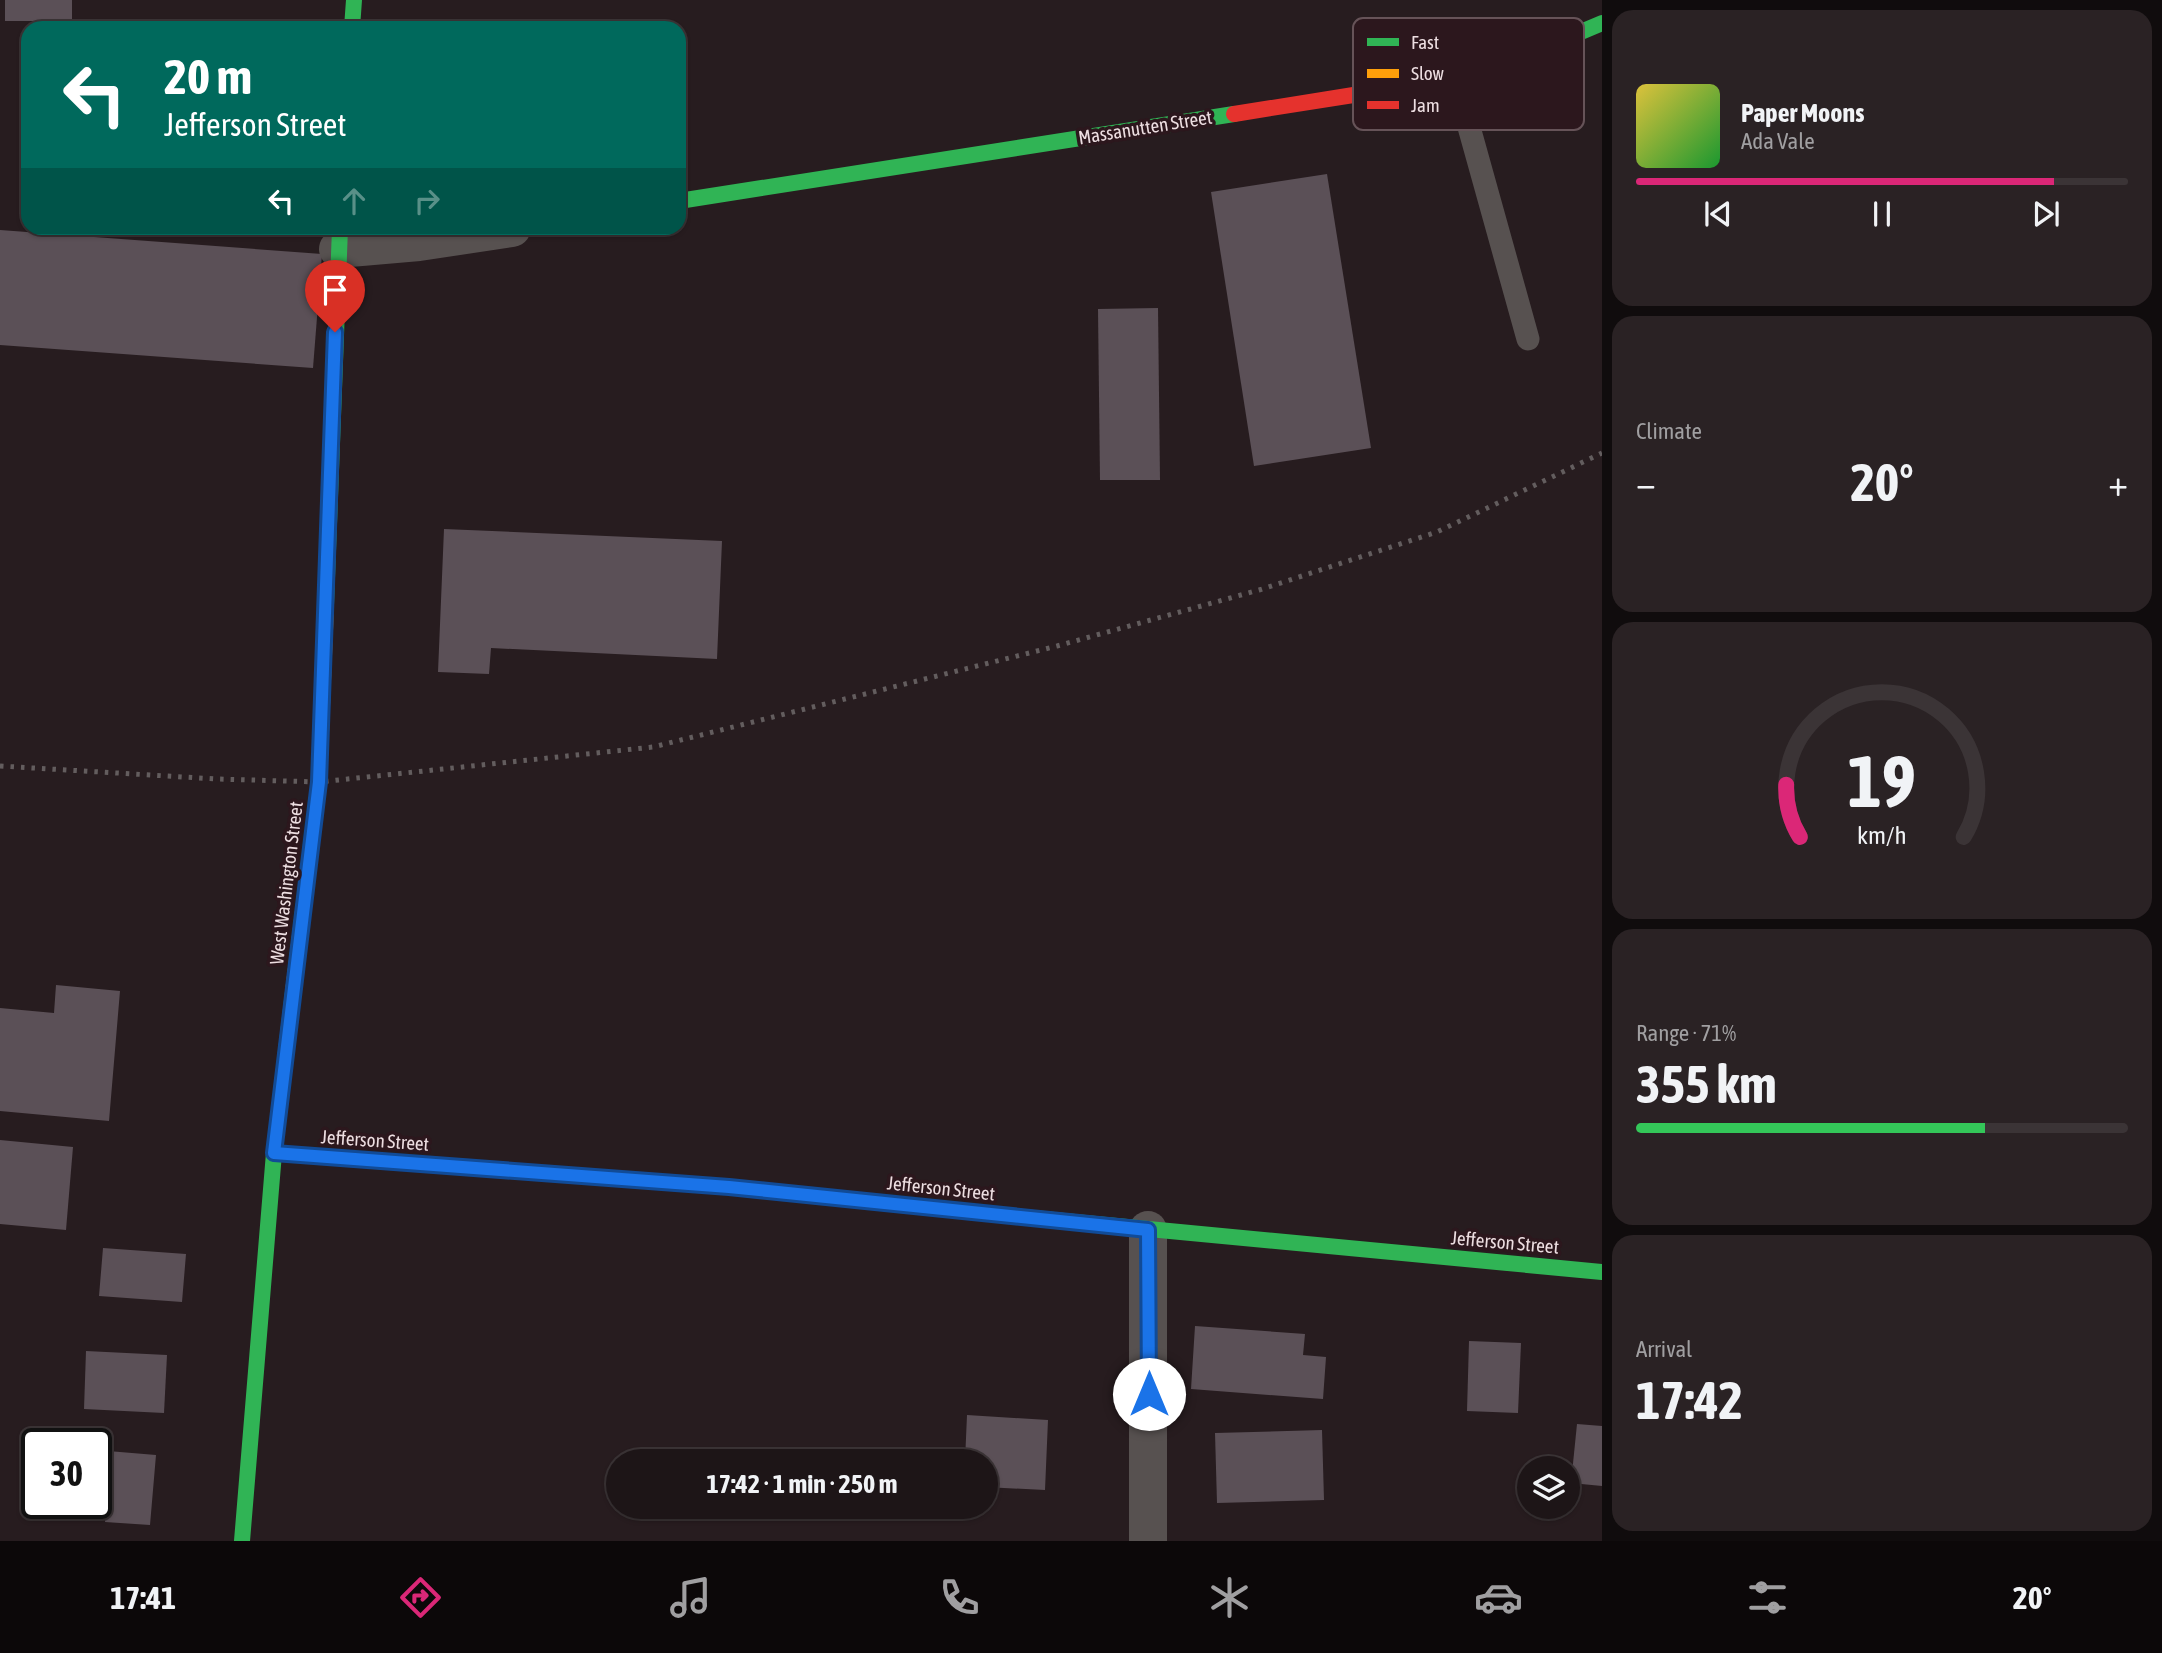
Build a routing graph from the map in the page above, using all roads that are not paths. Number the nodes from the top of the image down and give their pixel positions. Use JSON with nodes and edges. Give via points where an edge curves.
{"nodes":[{"id":1,"x":354,"y":0,"type":"edge"},
{"id":2,"x":352,"y":21,"type":"edge"},
{"id":3,"x":1602,"y":23,"type":"edge"},
{"id":4,"x":1584,"y":31,"type":"edge"},
{"id":5,"x":1353,"y":95,"type":"edge"},
{"id":6,"x":1470,"y":130,"type":"edge"},
{"id":7,"x":686,"y":200,"type":"edge"},
{"id":8,"x":466,"y":235,"type":"edge"},
{"id":9,"x":339,"y":238,"type":"edge"},
{"id":10,"x":1528,"y":339,"type":"dead end"},
{"id":11,"x":274,"y":1153,"type":"junction"},
{"id":12,"x":1148,"y":1230,"type":"junction"},
{"id":13,"x":1602,"y":1272,"type":"edge"},
{"id":14,"x":242,"y":1541,"type":"edge"},
{"id":15,"x":1148,"y":1541,"type":"edge"}],
"edges":[{"from":1,"to":2,"type":"street"},
{"from":3,"to":4,"type":"street","name":"Massanutten Street"},
{"from":5,"to":7,"type":"street","name":"Massanutten Street"},
{"from":6,"to":10,"type":"lane"},
{"from":8,"to":9,"type":"street","via":[[419,242]]},
{"from":9,"to":11,"type":"street","name":"West Washington Street","via":[[319,782]]},
{"from":11,"to":12,"type":"street","name":"Jefferson Street","via":[[729,1187]]},
{"from":11,"to":14,"type":"street","name":"West Washington Street"},
{"from":12,"to":13,"type":"street","name":"Jefferson Street"},
{"from":12,"to":15,"type":"street"}]}
